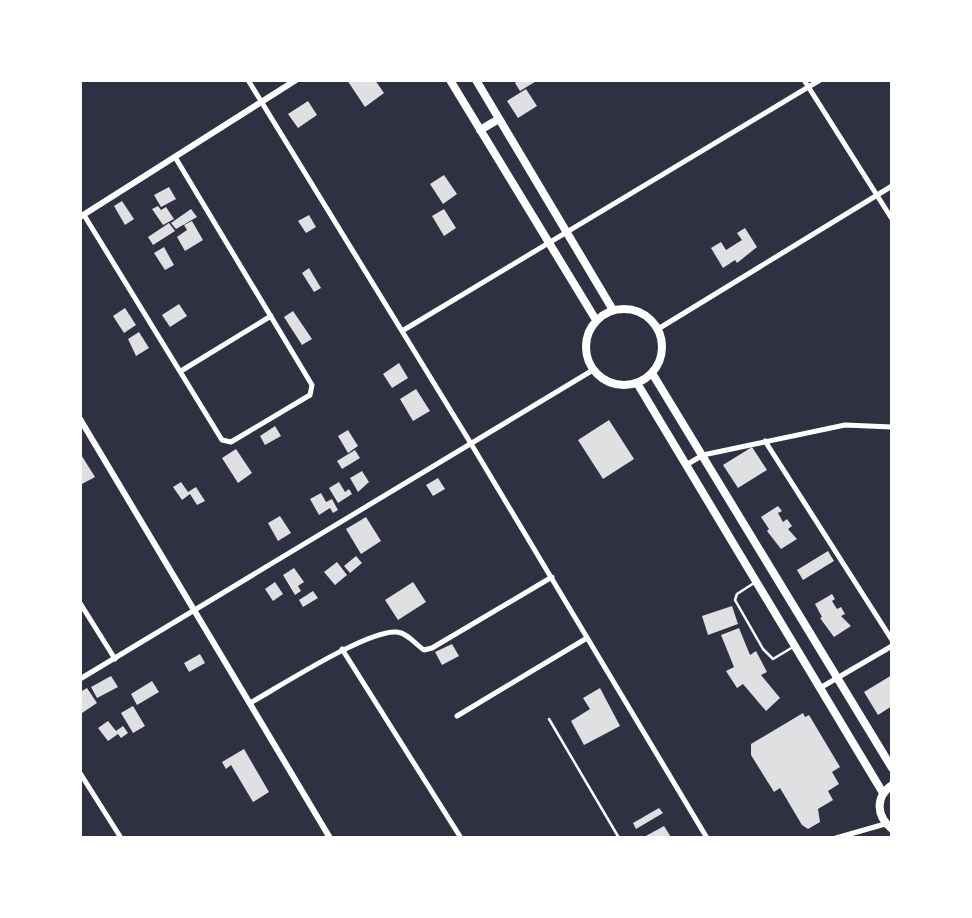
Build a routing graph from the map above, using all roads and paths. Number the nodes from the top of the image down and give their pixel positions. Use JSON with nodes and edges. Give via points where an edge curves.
{"nodes":[{"id":1,"x":248,"y":80,"type":"edge"},
{"id":2,"x":296,"y":80,"type":"edge"},
{"id":3,"x":450,"y":80,"type":"edge"},
{"id":4,"x":476,"y":80,"type":"edge"},
{"id":5,"x":804,"y":80,"type":"edge"},
{"id":6,"x":820,"y":80,"type":"edge"},
{"id":7,"x":808,"y":87,"type":"junction"},
{"id":8,"x":261,"y":102,"type":"junction"},
{"id":9,"x":499,"y":119,"type":"junction"},
{"id":10,"x":480,"y":130,"type":"junction"},
{"id":11,"x":176,"y":157,"type":"junction"},
{"id":12,"x":891,"y":186,"type":"edge"},
{"id":13,"x":876,"y":195,"type":"junction"},
{"id":14,"x":82,"y":216,"type":"edge"},
{"id":15,"x":891,"y":219,"type":"edge"},
{"id":16,"x":567,"y":232,"type":"junction"},
{"id":17,"x":549,"y":244,"type":"junction"},
{"id":18,"x":613,"y":310,"type":"junction"},
{"id":19,"x":271,"y":316,"type":"junction"},
{"id":20,"x":596,"y":320,"type":"junction"},
{"id":21,"x":658,"y":329,"type":"junction"},
{"id":22,"x":402,"y":331,"type":"junction"},
{"id":23,"x":593,"y":370,"type":"junction"},
{"id":24,"x":181,"y":371,"type":"junction"},
{"id":25,"x":652,"y":373,"type":"junction"},
{"id":26,"x":637,"y":383,"type":"junction"},
{"id":27,"x":80,"y":419,"type":"edge"},
{"id":28,"x":891,"y":427,"type":"edge"},
{"id":29,"x":765,"y":441,"type":"junction"},
{"id":30,"x":470,"y":442,"type":"junction"},
{"id":31,"x":703,"y":455,"type":"junction"},
{"id":32,"x":686,"y":465,"type":"junction"},
{"id":33,"x":768,"y":564,"type":"junction"},
{"id":34,"x":752,"y":573,"type":"junction"},
{"id":35,"x":552,"y":577,"type":"junction"},
{"id":36,"x":757,"y":582,"type":"junction"},
{"id":37,"x":80,"y":603,"type":"edge"},
{"id":38,"x":196,"y":611,"type":"junction"},
{"id":39,"x":587,"y":638,"type":"junction"},
{"id":40,"x":891,"y":640,"type":"edge"},
{"id":41,"x":796,"y":645,"type":"junction"},
{"id":42,"x":891,"y":646,"type":"edge"},
{"id":43,"x":342,"y":649,"type":"junction"},
{"id":44,"x":115,"y":659,"type":"junction"},
{"id":45,"x":838,"y":678,"type":"junction"},
{"id":46,"x":80,"y":679,"type":"edge"},
{"id":47,"x":820,"y":688,"type":"junction"},
{"id":48,"x":250,"y":703,"type":"junction"},
{"id":49,"x":457,"y":716,"type":"dead end"},
{"id":50,"x":549,"y":719,"type":"dead end"},
{"id":51,"x":891,"y":768,"type":"edge"},
{"id":52,"x":80,"y":773,"type":"edge"},
{"id":53,"x":891,"y":785,"type":"edge"},
{"id":54,"x":883,"y":793,"type":"junction"},
{"id":55,"x":888,"y":826,"type":"edge"},
{"id":56,"x":121,"y":838,"type":"edge"},
{"id":57,"x":330,"y":838,"type":"edge"},
{"id":58,"x":461,"y":838,"type":"edge"},
{"id":59,"x":619,"y":838,"type":"edge"},
{"id":60,"x":707,"y":838,"type":"edge"},
{"id":61,"x":836,"y":838,"type":"edge"}],
"edges":[{"from":1,"to":8,"type":"street"},
{"from":2,"to":8,"type":"street"},
{"from":3,"to":10,"type":"main road"},
{"from":4,"to":9,"type":"main road"},
{"from":5,"to":7,"type":"street"},
{"from":6,"to":7,"type":"street"},
{"from":7,"to":13,"type":"street"},
{"from":7,"to":16,"type":"street"},
{"from":8,"to":11,"type":"street"},
{"from":8,"to":22,"type":"street"},
{"from":9,"to":10,"type":"main road"},
{"from":9,"to":16,"type":"main road"},
{"from":10,"to":17,"type":"main road"},
{"from":11,"to":14,"type":"street"},
{"from":11,"to":19,"type":"street"},
{"from":12,"to":13,"type":"street"},
{"from":13,"to":15,"type":"street"},
{"from":13,"to":21,"type":"street"},
{"from":14,"to":24,"type":"street"},
{"from":16,"to":17,"type":"street"},
{"from":16,"to":18,"type":"main road"},
{"from":17,"to":20,"type":"main road"},
{"from":17,"to":22,"type":"street"},
{"from":18,"to":20,"type":"main road"},
{"from":18,"to":21,"type":"main road","via":[[639,311]]},
{"from":19,"to":24,"type":"street"},
{"from":19,"to":24,"type":"street","via":[[312,385],[310,395],[299,402],[226,443]]},
{"from":20,"to":23,"type":"main road","via":[[586,345]]},
{"from":21,"to":25,"type":"main road","via":[[662,352]]},
{"from":22,"to":30,"type":"street"},
{"from":23,"to":26,"type":"main road","via":[[613,383]]},
{"from":23,"to":30,"type":"street"},
{"from":25,"to":26,"type":"main road"},
{"from":25,"to":31,"type":"main road"},
{"from":26,"to":32,"type":"main road"},
{"from":27,"to":38,"type":"street"},
{"from":28,"to":29,"type":"street","via":[[845,425]]},
{"from":29,"to":31,"type":"street"},
{"from":29,"to":40,"type":"street"},
{"from":30,"to":35,"type":"street"},
{"from":30,"to":38,"type":"street"},
{"from":31,"to":32,"type":"street"},
{"from":31,"to":33,"type":"main road"},
{"from":32,"to":34,"type":"main road"},
{"from":33,"to":34,"type":"main road"},
{"from":33,"to":45,"type":"main road"},
{"from":34,"to":36,"type":"main road"},
{"from":35,"to":39,"type":"street"},
{"from":35,"to":43,"type":"street","via":[[432,648],[424,650],[394,631]]},
{"from":36,"to":41,"type":"main road"},
{"from":36,"to":41,"type":"lane","via":[[735,600],[763,649],[773,659]]},
{"from":37,"to":44,"type":"street"},
{"from":38,"to":44,"type":"street"},
{"from":38,"to":48,"type":"street"},
{"from":39,"to":49,"type":"street"},
{"from":39,"to":60,"type":"street"},
{"from":41,"to":47,"type":"main road"},
{"from":42,"to":45,"type":"street"},
{"from":43,"to":48,"type":"street"},
{"from":43,"to":58,"type":"street"},
{"from":44,"to":46,"type":"street"},
{"from":45,"to":47,"type":"street"},
{"from":45,"to":51,"type":"main road"},
{"from":47,"to":54,"type":"main road"},
{"from":48,"to":57,"type":"street"},
{"from":50,"to":59,"type":"lane"},
{"from":52,"to":56,"type":"street"},
{"from":53,"to":54,"type":"main road"},
{"from":54,"to":55,"type":"main road","via":[[879,809]]},
{"from":55,"to":61,"type":"street"}]}
